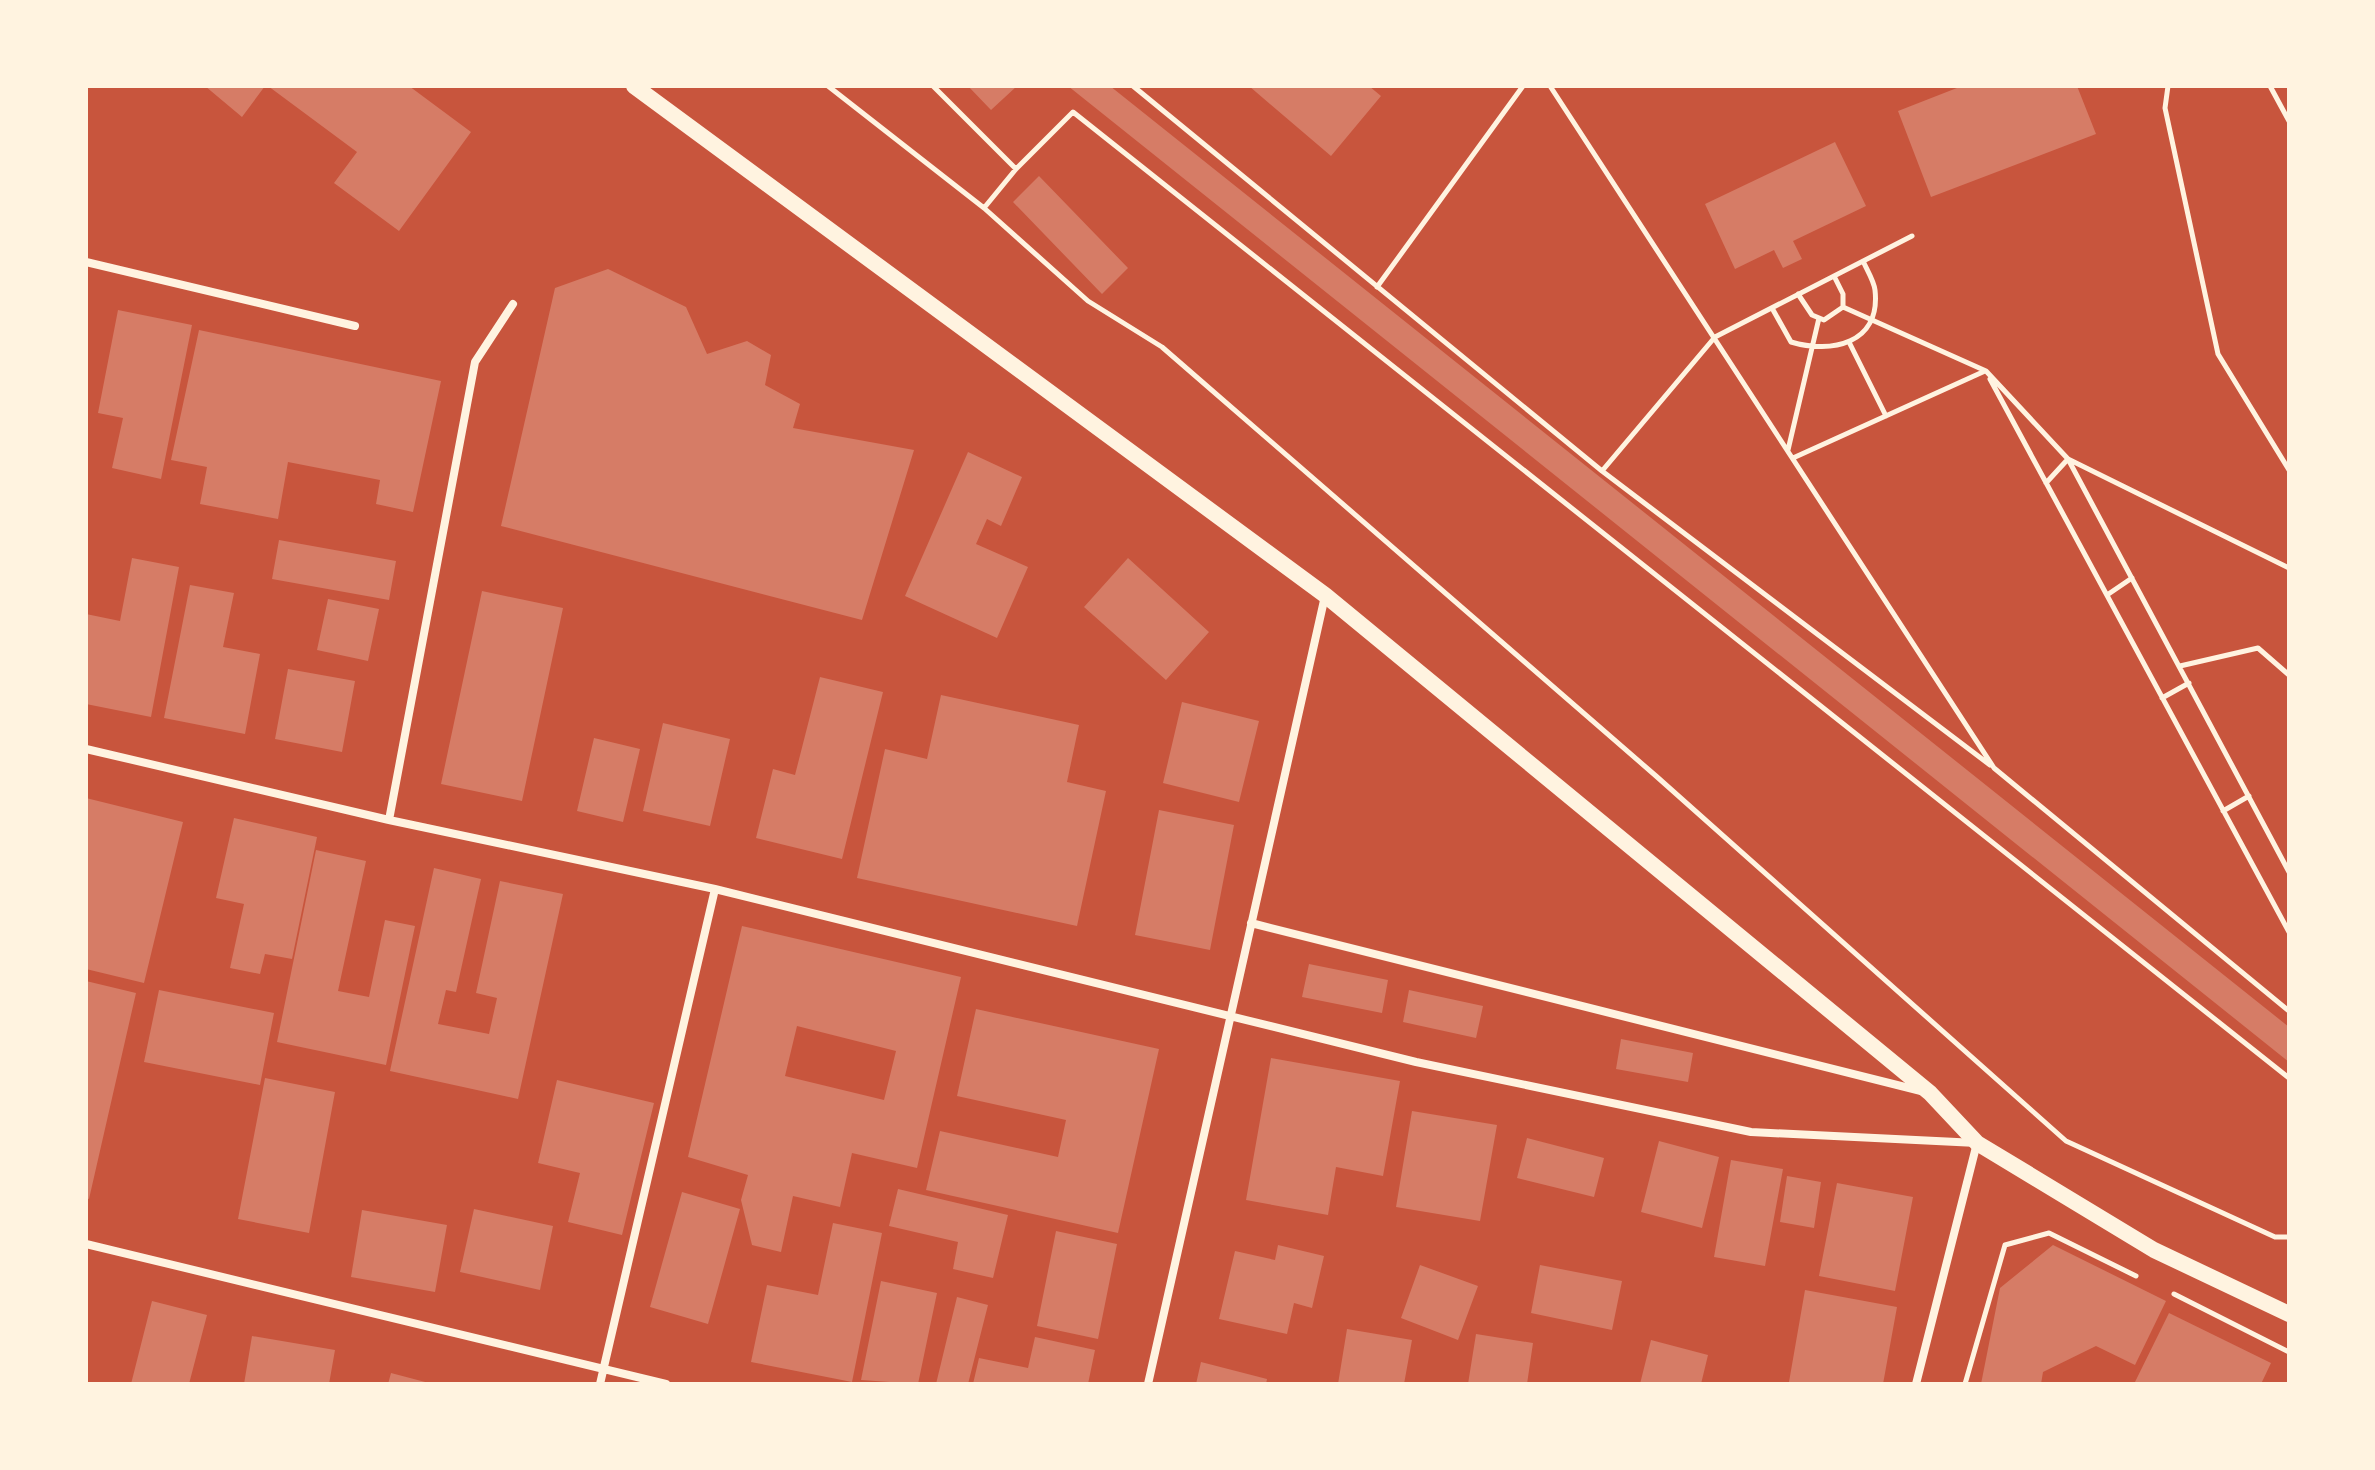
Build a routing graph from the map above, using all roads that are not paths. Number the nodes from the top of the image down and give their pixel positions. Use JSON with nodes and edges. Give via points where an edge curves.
{"nodes":[{"id":1,"x":634,"y":86,"type":"edge"},
{"id":2,"x":86,"y":262,"type":"edge"},
{"id":3,"x":513,"y":304,"type":"dead end"},
{"id":4,"x":355,"y":326,"type":"dead end"},
{"id":5,"x":1325,"y":595,"type":"junction"},
{"id":6,"x":86,"y":749,"type":"edge"},
{"id":7,"x":389,"y":820,"type":"junction"},
{"id":8,"x":715,"y":889,"type":"junction"},
{"id":9,"x":1251,"y":923,"type":"junction"},
{"id":10,"x":1230,"y":1015,"type":"junction"},
{"id":11,"x":1930,"y":1093,"type":"junction"},
{"id":12,"x":1977,"y":1143,"type":"junction"},
{"id":13,"x":86,"y":1244,"type":"edge"},
{"id":14,"x":2289,"y":1314,"type":"edge"},
{"id":15,"x":603,"y":1369,"type":"junction"},
{"id":16,"x":600,"y":1384,"type":"edge"},
{"id":17,"x":666,"y":1384,"type":"edge"},
{"id":18,"x":1148,"y":1384,"type":"edge"},
{"id":19,"x":1916,"y":1384,"type":"edge"}],
"edges":[{"from":1,"to":5,"type":"main road"},
{"from":2,"to":4,"type":"street"},
{"from":3,"to":7,"type":"street","via":[[475,362]]},
{"from":5,"to":9,"type":"street"},
{"from":5,"to":11,"type":"main road"},
{"from":6,"to":7,"type":"street"},
{"from":7,"to":8,"type":"street"},
{"from":8,"to":10,"type":"street"},
{"from":8,"to":15,"type":"street"},
{"from":9,"to":10,"type":"street"},
{"from":9,"to":11,"type":"street"},
{"from":10,"to":12,"type":"street","via":[[1416,1062],[1751,1132]]},
{"from":10,"to":18,"type":"street"},
{"from":11,"to":12,"type":"main road"},
{"from":12,"to":14,"type":"main road","via":[[2154,1250]]},
{"from":12,"to":19,"type":"street"},
{"from":13,"to":15,"type":"street"},
{"from":15,"to":16,"type":"street"},
{"from":15,"to":17,"type":"street"}]}
